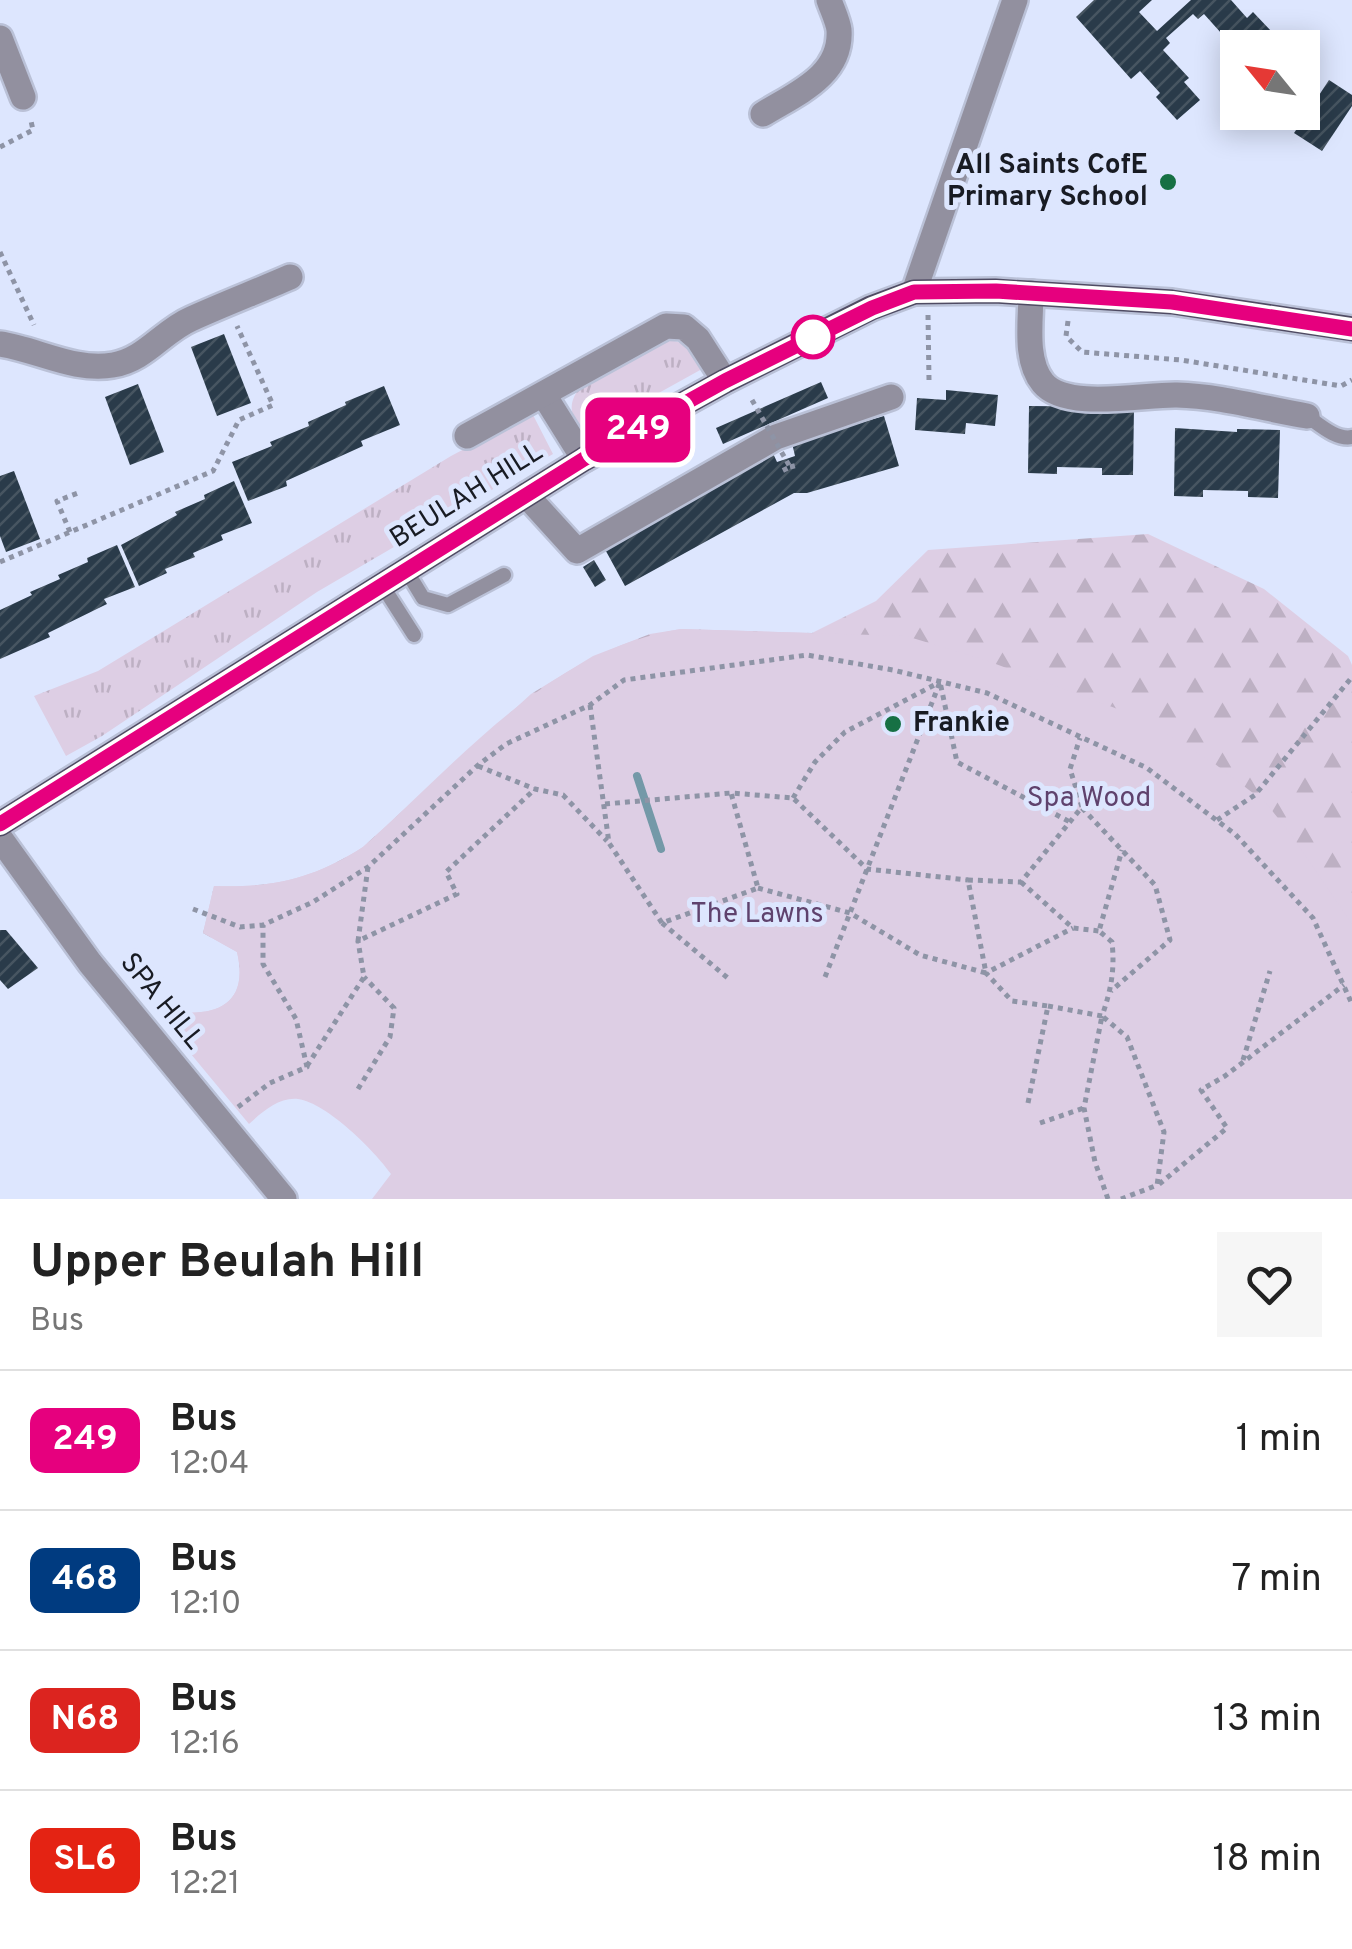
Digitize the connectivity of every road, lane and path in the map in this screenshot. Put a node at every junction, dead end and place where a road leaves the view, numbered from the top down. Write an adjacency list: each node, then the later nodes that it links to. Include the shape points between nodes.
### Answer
1 (828, 0): 5 (street, via 839,30 823,77)
2 (1016, 0): 9 (street)
3 (0, 38): 4 (street)
4 (23, 98): 6 (path, via 34,130)
5 (763, 114)
6 (0, 147)
7 (0, 252): 15 (path)
8 (290, 277): 12 (street)
9 (921, 292): 10 (main road, BEULAH HILL); 16 (path); 18 (main road, BEULAH HILL, via 872,308)
10 (1031, 293): 11 (main road, BEULAH HILL); 22 (street, via 1032,360 1046,388 1063,396 1181,395)
11 (1070, 295): 13 (main road, BEULAH HILL, via 1172,302); 17 (path, via 1066,336 1082,352 1182,360 1341,386)
12 (228, 304): 15 (street, via 187,320 142,354 112,366); 29 (path, via 272,405 239,420 213,470)
13 (1352, 329)
14 (0, 344): 15 (street)
15 (48, 355)
16 (929, 380)
17 (1352, 380)
18 (725, 381): 19 (street, via 698,339 684,327 666,326); 25 (main road, BEULAH HILL)
19 (544, 396): 23 (street); 25 (street)
20 (891, 397): 28 (street, via 776,436 577,550)
21 (752, 400): 26 (path, bridge, via 786,469)
22 (1307, 416): 24 (lane)
23 (467, 436)
24 (1352, 437)
25 (584, 459): 28 (main road, BEULAH HILL)
26 (798, 465)
27 (78, 494): 29 (path, via 57,501)
28 (526, 494): 31 (main road, BEULAH HILL)
29 (70, 532): 30 (path)
30 (0, 562)
31 (406, 570): 32 (lane, via 423,598 448,606); 33 (main road, BEULAH HILL)
32 (504, 575)
33 (382, 585): 34 (lane); 47 (main road, BEULAH HILL)
34 (414, 635)
35 (1352, 676): 45 (path, via 1255,795)
36 (940, 682): 37 (path, via 807,655 624,680); 38 (path, via 987,693); 42 (path, via 845,732 814,762); 46 (path, via 957,762); 52 (path)
37 (590, 705): 39 (path, via 506,744); 43 (path)
38 (1080, 738): 44 (path, via 1070,769); 45 (path, via 1147,768)
39 (477, 766): 40 (path); 51 (path)
40 (535, 789): 49 (path, via 563,795); 62 (path, via 446,872 457,894)
41 (731, 793): 42 (path); 43 (path); 55 (path)
42 (793, 798): 52 (path)
43 (605, 804): 49 (path)
44 (1082, 808): 46 (path); 50 (path)
45 (1217, 820): 68 (path, via 1313,918)
46 (1070, 822): 54 (path)
47 (0, 824)
48 (0, 838): 78 (street, SPA HILL, via 90,963)
49 (609, 843): 58 (path)
50 (1122, 850): 61 (path); 69 (path, via 1155,885 1170,940)
51 (368, 867): 59 (path); 62 (path)
52 (867, 870): 53 (path); 57 (path)
53 (968, 880): 54 (path); 64 (path)
54 (1022, 882): 60 (path)
55 (758, 888): 57 (path); 58 (path)
56 (193, 909): 59 (path, via 240,927)
57 (850, 913): 64 (path, via 920,955); 66 (path)
58 (662, 923): 67 (path)
59 (263, 925): 74 (path, via 263,964 296,1019)
60 (1073, 928): 61 (path); 64 (path)
61 (1099, 932): 69 (path, via 1112,942)
62 (358, 942): 65 (path)
63 (1270, 971): 73 (path)
64 (986, 973): 71 (path, via 1012,1001)
65 (364, 977): 74 (path); 75 (path, via 394,1008 390,1038)
66 (825, 977)
67 (729, 979)
68 (1344, 985): 70 (path); 73 (path)
69 (1111, 991): 72 (path)
70 (1352, 1004)
71 (1048, 1006): 72 (path); 76 (path)
72 (1102, 1016): 77 (path); 80 (path, via 1127,1037 1164,1132)
73 (1242, 1063): 80 (path, via 1201,1090 1227,1128)
74 (307, 1066): 78 (path)
75 (358, 1089)
76 (1028, 1103)
77 (1084, 1108): 79 (path); 83 (path)
78 (220, 1121): 82 (street, SPA HILL)
79 (1040, 1123)
80 (1157, 1186): 81 (path)
81 (1133, 1197): 84 (path)
82 (284, 1199)
83 (1108, 1199)
84 (1121, 1199)

